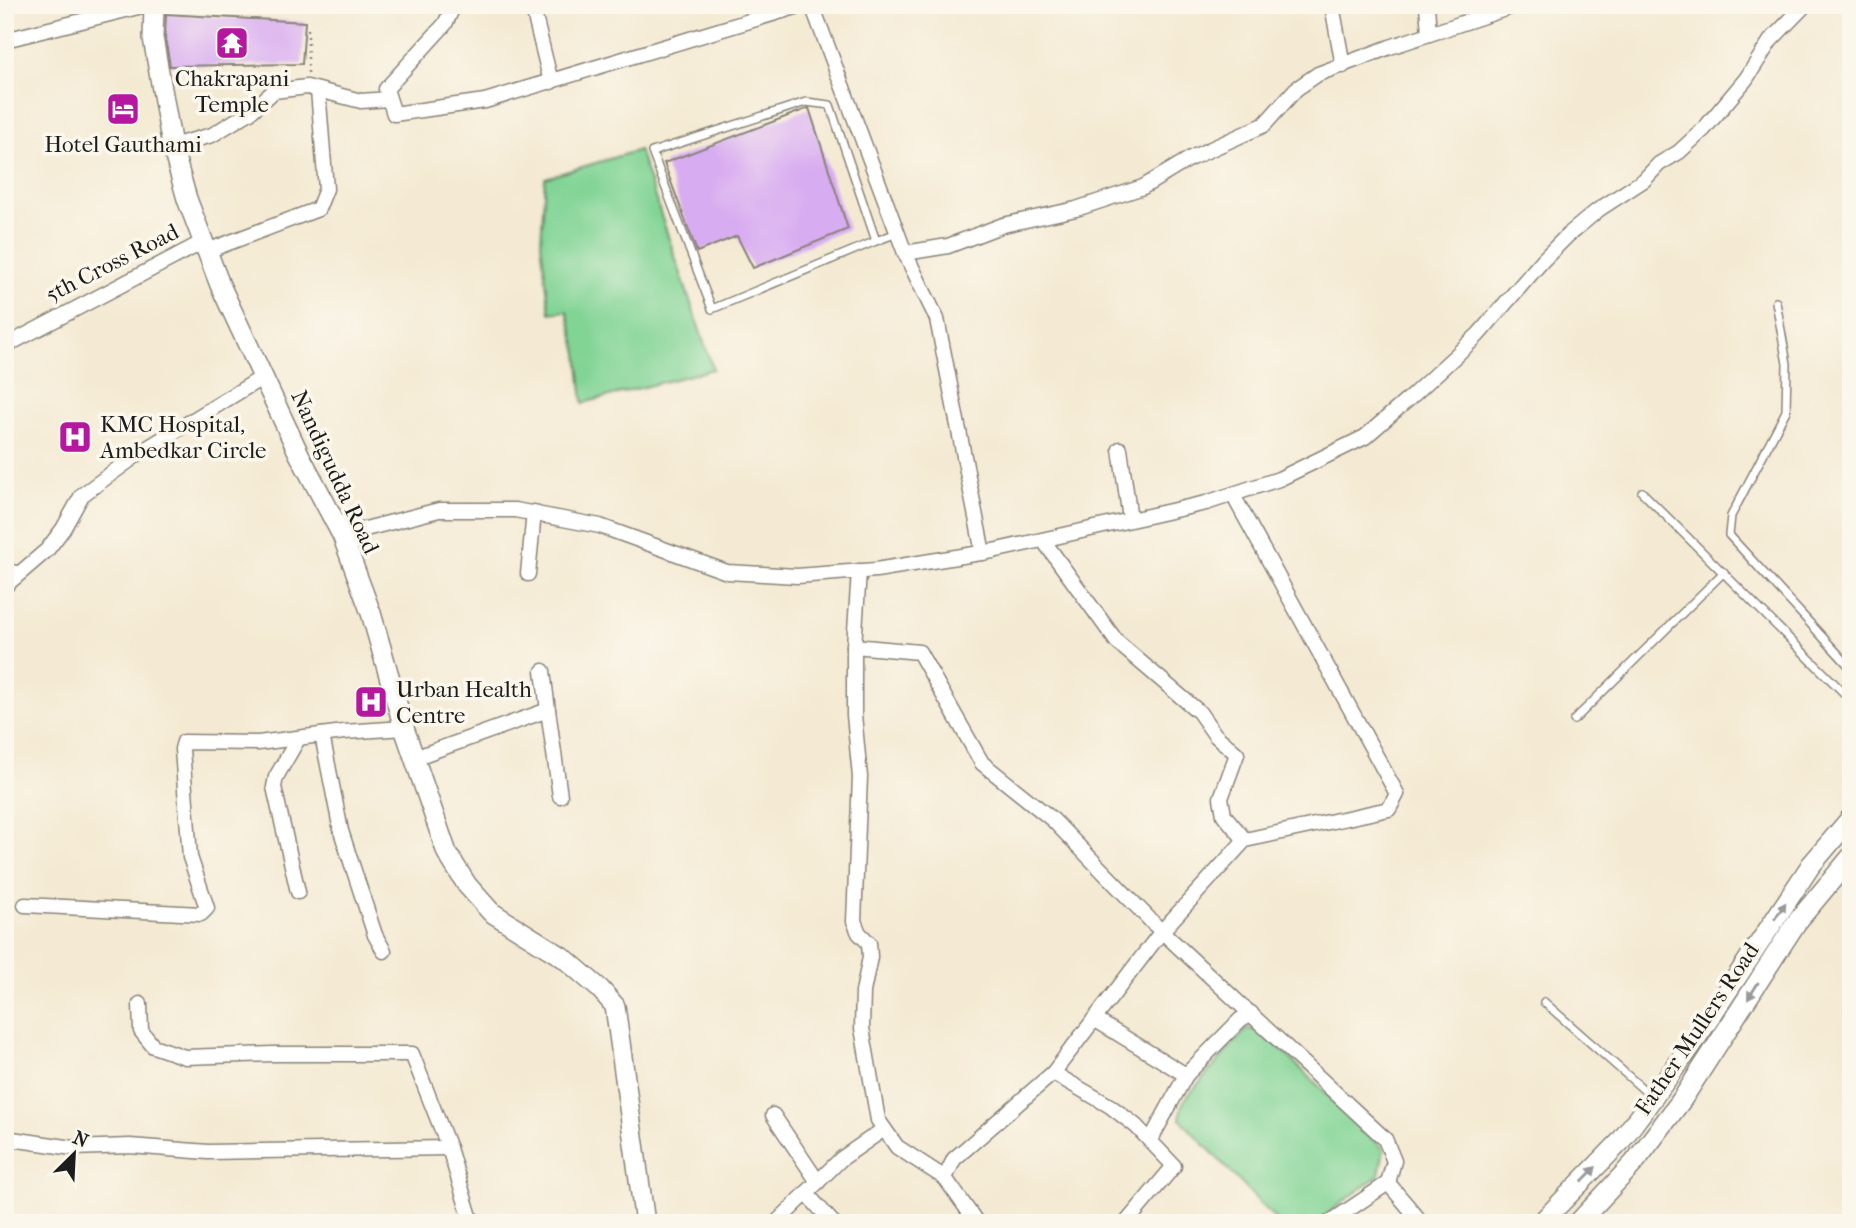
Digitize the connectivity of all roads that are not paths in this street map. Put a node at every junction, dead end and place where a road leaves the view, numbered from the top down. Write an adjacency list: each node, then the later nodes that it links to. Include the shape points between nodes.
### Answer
1 (146, 5): 12 (street)
2 (154, 5): 17 (street, Nandigudda Road, via 153,38)
3 (454, 5): 16 (street, via 445,24 386,89)
4 (532, 5): 14 (street)
5 (802, 5): 14 (street)
6 (812, 5): 18 (street)
7 (1332, 5): 13 (street)
8 (1427, 5): 11 (street)
9 (1517, 5): 11 (street)
10 (1805, 5): 27 (street, via 1771,40 1704,129 1568,235 1478,335 1370,433 1287,476)
11 (1429, 34): 13 (street)
12 (5, 40)
13 (1343, 66): 21 (street, via 1296,89 1264,125 1191,158 1143,187 1076,209 1003,225 948,246)
14 (551, 82): 16 (street, via 485,101 394,114)
15 (313, 88): 16 (street, via 361,101); 17 (street, via 274,91 212,135); 20 (street, 5th Cross Road, via 326,189 318,209)
16 (389, 99)
17 (172, 146): 20 (street, Nandigudda Road)
18 (898, 233): 19 (lane); 21 (street)
19 (876, 241): 19 (lane, via 830,105 806,102 652,152 712,309)
20 (205, 246): 23 (street, 5th Cross Road); 24 (street, Nandigudda Road)
21 (905, 253): 32 (street, via 937,320)
22 (1776, 302): 40 (lane, via 1787,365 1786,411 1731,516 1729,535)
23 (5, 345)
24 (263, 377): 30 (street, Nandigudda Road); 34 (street, via 141,452 82,495 47,551)
25 (1120, 449): 29 (street)
26 (1642, 492): 36 (lane)
27 (1233, 495): 29 (street); 51 (street, via 1397,794 1389,809)
28 (534, 512): 30 (street, via 439,510); 35 (street, via 600,526 727,572 797,576); 37 (street)
29 (1130, 519): 31 (street)
30 (342, 535): 45 (street, Nandigudda Road)
31 (1043, 540): 32 (street); 51 (street, via 1117,642 1199,712 1215,735 1237,754 1221,798 1224,815)
32 (983, 553): 35 (street)
33 (5, 568): 34 (lane)
34 (24, 570): 38 (street)
35 (859, 571): 39 (street)
36 (1724, 572): 42 (lane); 44 (lane)
37 (528, 574)
38 (5, 586)
39 (854, 646): 55 (street, via 919,652 982,763 1053,820); 65 (street, via 860,777 854,920 869,943 863,1028 878,1120)
40 (1851, 668)
41 (543, 671): 43 (street)
42 (1851, 701)
43 (548, 710): 48 (street); 49 (street)
44 (1574, 720)
45 (404, 728): 46 (street); 48 (street, Nandigudda Road)
46 (322, 735): 47 (street); 56 (street, via 341,831)
47 (298, 739): 53 (street, via 274,787); 54 (street, via 187,741 183,745 190,857 207,908 201,915)
48 (414, 758): 73 (street, Nandigudda Road, via 447,853 467,885 491,912 564,958 615,1006)
49 (560, 796)
50 (1851, 818): 63 (street, one-way to 50, via 1811,865)
51 (1245, 841): 55 (street)
52 (1851, 857): 82 (street, Father Mullers Road, one-way to 82, via 1796,923 1681,1101 1634,1163)
53 (298, 892)
54 (25, 905)
55 (1162, 931): 59 (street); 60 (street)
56 (384, 951)
57 (1544, 1002): 63 (lane)
58 (140, 1004): 68 (street, via 141,1031 153,1046 185,1057 412,1054)
59 (1251, 1013): 62 (street); 71 (street, via 1385,1139 1394,1161)
60 (1094, 1019): 61 (street); 62 (street)
61 (1053, 1073): 67 (street, via 1110,1106); 69 (street, via 954,1158)
62 (1186, 1075): 67 (street)
63 (1653, 1098): 81 (street, one-way to 63, via 1619,1142)
64 (773, 1115): 70 (street)
65 (884, 1129): 69 (street, via 897,1147); 70 (street, via 841,1159)
66 (5, 1138): 68 (street, via 73,1148 130,1146 208,1152)
67 (1150, 1141): 78 (street, via 1174,1166)
68 (449, 1148): 74 (street)
69 (945, 1178): 77 (street)
70 (818, 1182): 72 (street)
71 (1388, 1183): 79 (street); 80 (street)
72 (806, 1193): 75 (street); 76 (street)
73 (640, 1218)
74 (472, 1223)
75 (776, 1223)
76 (832, 1223)
77 (977, 1223)
78 (1126, 1223)
79 (1329, 1223)
80 (1422, 1223)
81 (1541, 1223)
82 (1578, 1223)

